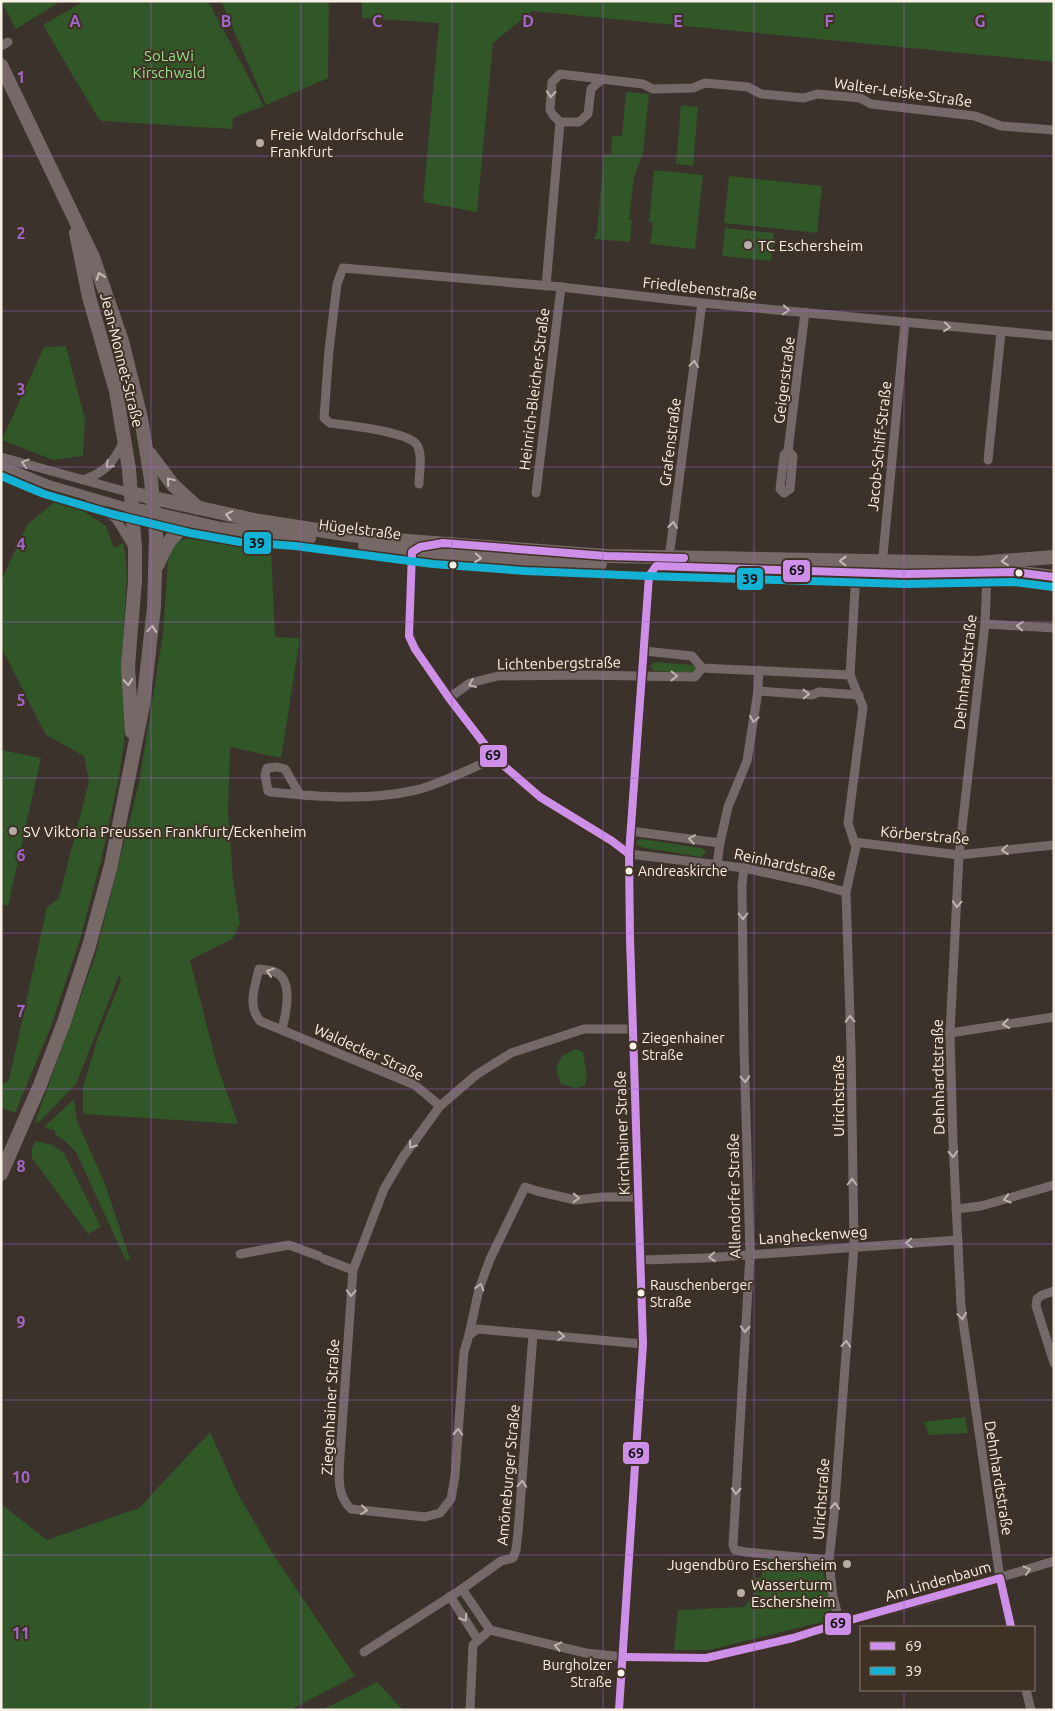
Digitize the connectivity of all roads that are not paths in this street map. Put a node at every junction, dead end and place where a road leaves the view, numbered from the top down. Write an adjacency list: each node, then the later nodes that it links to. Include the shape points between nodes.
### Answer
1 (1, 64): 7 (main road, Jean-Monnet-Straße)
2 (583, 76): 3 (street, Walter-Leiske-Straße); 4 (street); 5 (street, Walter-Leiske-Straße, one-way to 5, via 560,74 552,82 550,110)
3 (602, 79): 4 (street); 6 (street, Walter-Leiske-Straße, via 643,84 653,89 693,88 706,83 748,87 761,94 795,98 817,94 843,96 860,98 871,104 975,116 1001,126)
4 (591, 89): 5 (street, via 588,114 579,122)
5 (560, 122): 8 (street, Walter-Leiske-Straße)
6 (1054, 130)
7 (74, 220): 15 (main road, Jean-Monnet-Straße, via 89,296 111,368); 16 (main road, Jean-Monnet-Straße, one-way to 7, via 122,341 93,256)
8 (546, 286): 9 (street, Friedlebenstraße); 22 (street, Friedlebenstraße, via 344,268 338,284 330,340 324,418 330,423 403,435 414,441 420,457)
9 (561, 288): 10 (street, Friedlebenstraße); 24 (street, Heinrich-Bleicher-Straße)
10 (702, 303): 11 (street, Friedlebenstraße, one-way to 11); 35 (street, Grafenstraße, one-way to 10)
11 (805, 312): 12 (street, Friedlebenstraße); 17 (street, Geigerstraße)
12 (906, 322): 13 (street, Friedlebenstraße, one-way to 13); 37 (street, Jacob-Schiff-Straße)
13 (1001, 332): 14 (street, Friedlebenstraße); 19 (street)
14 (1054, 336)
15 (125, 439): 21 (street, one-way to 21, via 111,464); 23 (main road, Jean-Monnet-Straße)
16 (146, 449): 26 (main road, Jean-Monnet-Straße); 27 (main road, one-way to 16, via 173,485)
17 (788, 451)
18 (1, 457): 21 (street, Hügelstraße, one-way to 18)
19 (988, 460)
20 (1, 465): 25 (street, Hügelstraße)
21 (82, 480): 23 (street, Hügelstraße)
22 (419, 484)
23 (132, 493): 26 (main road, Hügelstraße); 28 (main road, Jean-Monnet-Straße)
24 (536, 493)
25 (84, 496): 28 (street, Hügelstraße); 32 (street, via 116,519)
26 (153, 498): 27 (main road, Hügelstraße); 29 (main road, Jean-Monnet-Straße)
27 (199, 508): 31 (main road, Hügelstraße, one-way to 27, via 344,534)
28 (133, 509): 29 (main road, Hügelstraße); 32 (main road, Jean-Monnet-Straße)
29 (154, 514): 30 (main road, Hügelstraße); 38 (main road, Jean-Monnet-Straße)
30 (192, 523): 33 (main road, Hügelstraße); 38 (main road, via 170,538)
31 (443, 543): 33 (main road, via 420,547); 36 (main road, Hügelstraße)
32 (135, 549): 54 (main road, Jean-Monnet-Straße, one-way to 54, via 128,666)
33 (412, 552): 36 (main road, Hügelstraße, one-way to 36); 53 (street, via 409,636)
34 (1054, 557): 37 (main road, Hügelstraße, one-way to 37)
35 (669, 558): 36 (main road, Hügelstraße); 37 (main road, Hügelstraße, one-way to 35)
36 (649, 566): 41 (main road, Hügelstraße); 46 (street)
37 (882, 567): 41 (main road, Hügelstraße); 42 (main road, Hügelstraße)
38 (156, 569): 54 (main road, Jean-Monnet-Straße, one-way to 38, via 143,705)
39 (1054, 570): 40 (main road)
40 (1014, 572): 42 (main road, Hügelstraße); 43 (main road, Hügelstraße)
41 (856, 573): 49 (street, Ulrichstraße)
42 (987, 574): 44 (street, Dehnhardtstraße)
43 (1054, 577)
44 (985, 624): 45 (street, one-way to 44); 62 (street, Dehnhardtstraße)
45 (1054, 628)
46 (644, 651): 47 (street, via 692,656); 50 (street)
47 (702, 668): 48 (street, Lichtenbergstraße); 50 (street, Lichtenbergstraße, one-way to 47, via 695,677)
48 (759, 670): 49 (street, Lichtenbergstraße); 51 (street)
49 (850, 675): 52 (street, Ulrichstraße)
50 (642, 676): 53 (street, Lichtenbergstraße, one-way to 53, via 498,676 470,683); 57 (street)
51 (758, 691): 52 (street, one-way to 52); 59 (street, one-way to 59, via 747,761 728,807)
52 (859, 695): 58 (street, Ulrichstraße, via 863,707 848,823)
53 (449, 698): 55 (street)
54 (133, 750): 71 (main road, via 122,818 89,946 53,1052)
55 (495, 758): 56 (street, via 417,790 350,798); 61 (street, via 540,797)
56 (300, 795)
57 (630, 831): 59 (street, Reinhardstraße, one-way to 57); 61 (street)
58 (854, 842): 62 (street, Körberstraße); 65 (street, Ulrichstraße, via 856,847)
59 (720, 843): 63 (street, Reinhardstraße)
60 (1054, 845): 62 (street, Körberstraße, one-way to 62)
61 (629, 854): 63 (street, Reinhardstraße); 68 (street, Kirchhainer Straße)
62 (959, 855): 69 (street, Dehnhardtstraße, one-way to 69)
63 (717, 864): 64 (street, Reinhardstraße)
64 (744, 868): 65 (street, Reinhardstraße); 80 (street, Allendorfer Straße, one-way to 80, via 744,1048)
65 (846, 892): 78 (street, Ulrichstraße, one-way to 65)
66 (1054, 1017): 69 (street, one-way to 69)
67 (282, 1029): 67 (street, Waldecker Straße, one-way to 67, via 288,1006 285,983 276,972 259,969 252,998 255,1016); 70 (street, Waldecker Straße, via 415,1085)
68 (633, 1029): 70 (street, Ziegenhainer Straße, via 584,1029 511,1054 476,1075); 75 (street, Kirchhainer Straße)
69 (950, 1033): 76 (street, Dehnhardtstraße, one-way to 76)
70 (440, 1106): 82 (street, Ziegenhainer Straße, one-way to 82, via 403,1156 384,1189)
71 (15, 1140): 72 (main road); 73 (main road)
72 (1, 1156)
73 (1, 1174)
74 (1054, 1185): 76 (street, one-way to 76, via 981,1206)
75 (638, 1197): 81 (street, Kirchhainer Straße); 85 (street, Ziegenhainer Straße, one-way to 75, via 482,1281 525,1187 575,1200 604,1196)
76 (956, 1209): 77 (street, Dehnhardtstraße)
77 (958, 1240): 78 (street, Langheckenweg, one-way to 78); 90 (street, Dehnhardtstraße, one-way to 90, via 961,1307)
78 (854, 1246): 80 (street, Langheckenweg); 88 (street, Ulrichstraße, one-way to 78)
79 (240, 1254): 82 (street, via 289,1245)
80 (750, 1254): 81 (street, Langheckenweg, one-way to 81); 88 (street, Allendorfer Straße, one-way to 88, via 733,1545 735,1550 746,1552)
81 (641, 1260): 86 (street, Kirchhainer Straße)
82 (353, 1270): 85 (street, Ziegenhainer Straße, one-way to 85, via 339,1484 343,1502 350,1509 425,1517 440,1512 451,1499 464,1352)
83 (1054, 1291): 87 (street, via 1037,1299 1036,1306)
84 (533, 1334): 85 (street, via 478,1329); 86 (street, one-way to 86); 91 (street, Amöneburger Straße, one-way to 84, via 501,1561 513,1558 516,1550)
85 (469, 1335)
86 (643, 1344): 98 (street, Kirchhainer Straße)
87 (1054, 1363)
88 (828, 1560): 93 (street, Ulrichstraße)
89 (1054, 1561): 90 (street, Am Lindenbaum, one-way to 89)
90 (1000, 1578): 93 (street, Am Lindenbaum); 94 (street, Dehnhardtstraße)
91 (462, 1589): 92 (street, Amöneburger Straße); 95 (street)
92 (450, 1596): 96 (street, one-way to 96); 97 (street)
93 (840, 1623): 98 (street, Am Lindenbaum, via 706,1658)
94 (1011, 1626)
95 (490, 1630): 96 (street); 98 (street, one-way to 95, via 586,1653)
96 (478, 1640): 100 (street, via 473,1645)
97 (364, 1652)
98 (624, 1657): 101 (street, Kirchhainer Straße)
99 (1026, 1691): 102 (street)
100 (470, 1710)
101 (619, 1710)
102 (1031, 1710)

